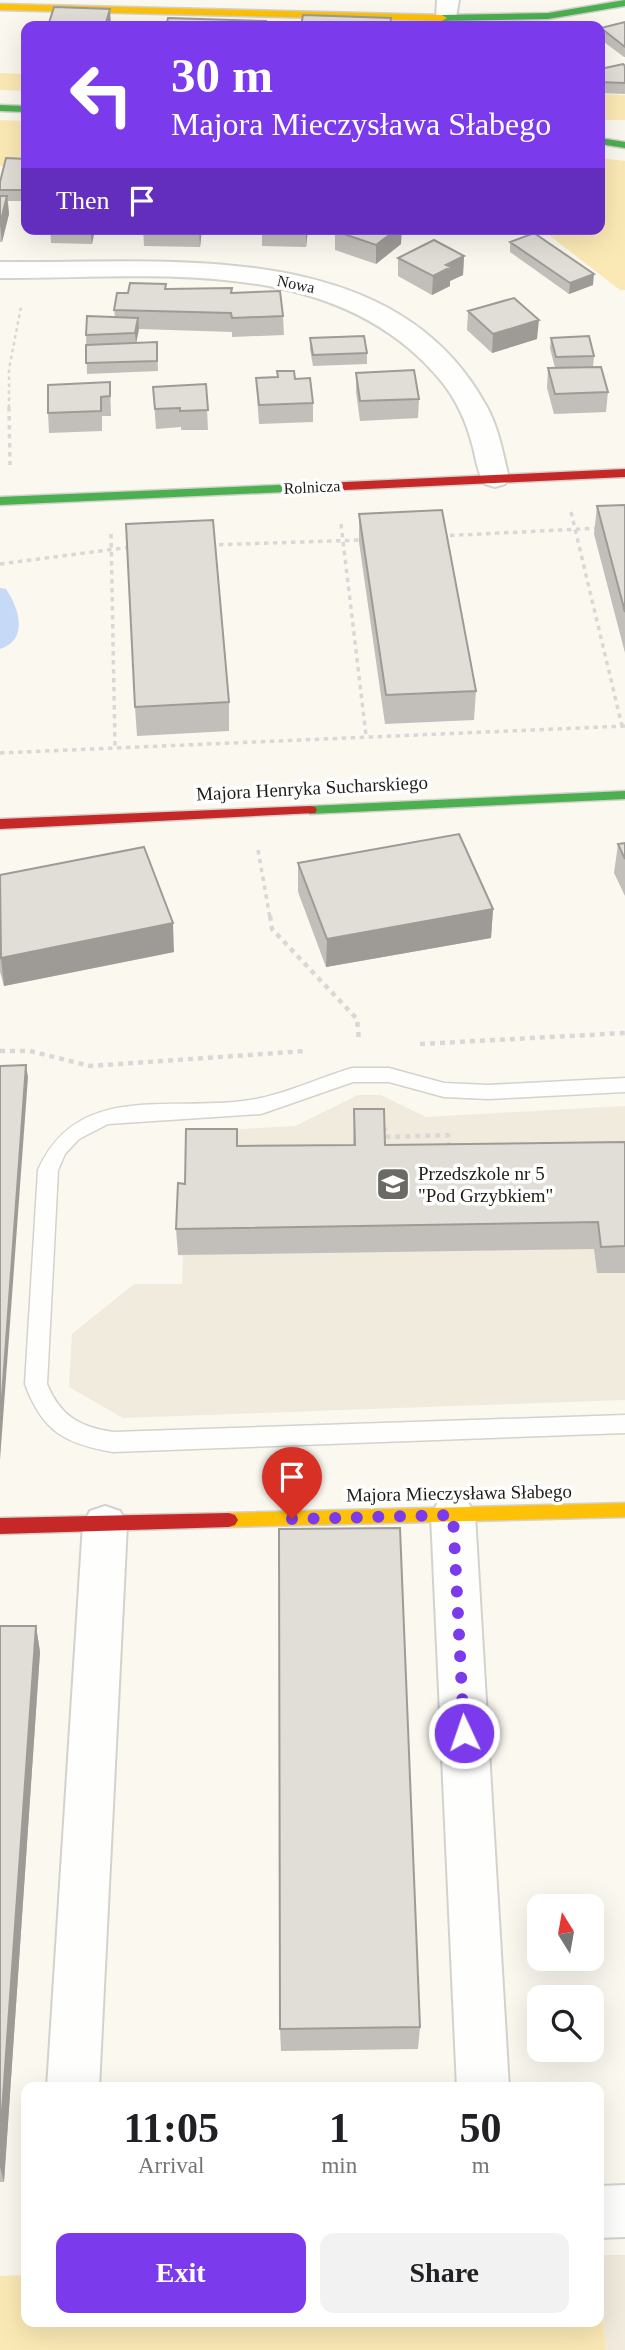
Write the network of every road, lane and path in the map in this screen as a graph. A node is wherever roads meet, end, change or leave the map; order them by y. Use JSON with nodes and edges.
{"nodes":[{"id":1,"x":625,"y":3,"type":"edge"},
{"id":2,"x":0,"y":7,"type":"edge"},
{"id":3,"x":447,"y":9,"type":"edge"},
{"id":4,"x":0,"y":108,"type":"edge"},
{"id":5,"x":21,"y":109,"type":"edge"},
{"id":6,"x":605,"y":141,"type":"edge"},
{"id":7,"x":625,"y":143,"type":"edge"},
{"id":8,"x":0,"y":270,"type":"edge"},
{"id":9,"x":29,"y":271,"type":"junction"},
{"id":10,"x":625,"y":473,"type":"edge"},
{"id":11,"x":495,"y":478,"type":"junction"},
{"id":12,"x":5,"y":501,"type":"edge"},
{"id":13,"x":571,"y":511,"type":"dead end"},
{"id":14,"x":340,"y":522,"type":"dead end"},
{"id":15,"x":612,"y":528,"type":"edge"},
{"id":16,"x":575,"y":529,"type":"junction"},
{"id":17,"x":111,"y":532,"type":"dead end"},
{"id":18,"x":438,"y":536,"type":"edge"},
{"id":19,"x":369,"y":539,"type":"edge"},
{"id":20,"x":342,"y":541,"type":"junction"},
{"id":21,"x":206,"y":545,"type":"edge"},
{"id":22,"x":138,"y":547,"type":"edge"},
{"id":23,"x":111,"y":548,"type":"junction"},
{"id":24,"x":0,"y":564,"type":"edge"},
{"id":25,"x":624,"y":726,"type":"edge"},
{"id":26,"x":366,"y":735,"type":"junction"},
{"id":27,"x":115,"y":746,"type":"junction"},
{"id":28,"x":0,"y":753,"type":"edge"},
{"id":29,"x":625,"y":795,"type":"edge"},
{"id":30,"x":0,"y":824,"type":"edge"},
{"id":31,"x":257,"y":847,"type":"dead end"},
{"id":32,"x":367,"y":1075,"type":"junction"},
{"id":33,"x":625,"y":1085,"type":"edge"},
{"id":34,"x":436,"y":1145,"type":"edge"},
{"id":35,"x":625,"y":1424,"type":"edge"},
{"id":36,"x":625,"y":1510,"type":"edge"},
{"id":37,"x":453,"y":1515,"type":"junction"},
{"id":38,"x":105,"y":1524,"type":"junction"},
{"id":39,"x":0,"y":1527,"type":"edge"},
{"id":40,"x":73,"y":2082,"type":"edge"},
{"id":41,"x":483,"y":2082,"type":"edge"},
{"id":42,"x":625,"y":2211,"type":"edge"},
{"id":43,"x":604,"y":2212,"type":"edge"}],
"edges":[{"from":1,"to":3,"type":"street"},
{"from":2,"to":3,"type":"street"},
{"from":4,"to":5,"type":"street"},
{"from":6,"to":7,"type":"street"},
{"from":8,"to":9,"type":"street","name":"Nowa"},
{"from":9,"to":11,"type":"street","name":"Nowa"},
{"from":9,"to":12,"type":"path"},
{"from":10,"to":11,"type":"street","name":"Rolnicza"},
{"from":11,"to":12,"type":"street","name":"Rolnicza"},
{"from":13,"to":16,"type":"path"},
{"from":14,"to":20,"type":"path"},
{"from":15,"to":16,"type":"path"},
{"from":16,"to":18,"type":"path"},
{"from":16,"to":25,"type":"path"},
{"from":17,"to":23,"type":"path"},
{"from":19,"to":20,"type":"path"},
{"from":20,"to":21,"type":"path"},
{"from":20,"to":26,"type":"path"},
{"from":22,"to":23,"type":"path"},
{"from":23,"to":24,"type":"path"},
{"from":23,"to":27,"type":"path"},
{"from":25,"to":26,"type":"path"},
{"from":26,"to":27,"type":"path"},
{"from":27,"to":28,"type":"path"},
{"from":29,"to":30,"type":"street","name":"Majora Henryka Sucharskiego"},
{"from":31,"to":32,"type":"path"},
{"from":32,"to":33,"type":"lane"},
{"from":32,"to":34,"type":"path"},
{"from":32,"to":35,"type":"lane"},
{"from":36,"to":37,"type":"street","name":"Majora Mieczysława Słabego"},
{"from":37,"to":38,"type":"street","name":"Majora Mieczysława Słabego"},
{"from":37,"to":41,"type":"street"},
{"from":38,"to":39,"type":"street","name":"Majora Mieczysława Słabego"},
{"from":38,"to":40,"type":"street"},
{"from":42,"to":43,"type":"street"}]}
